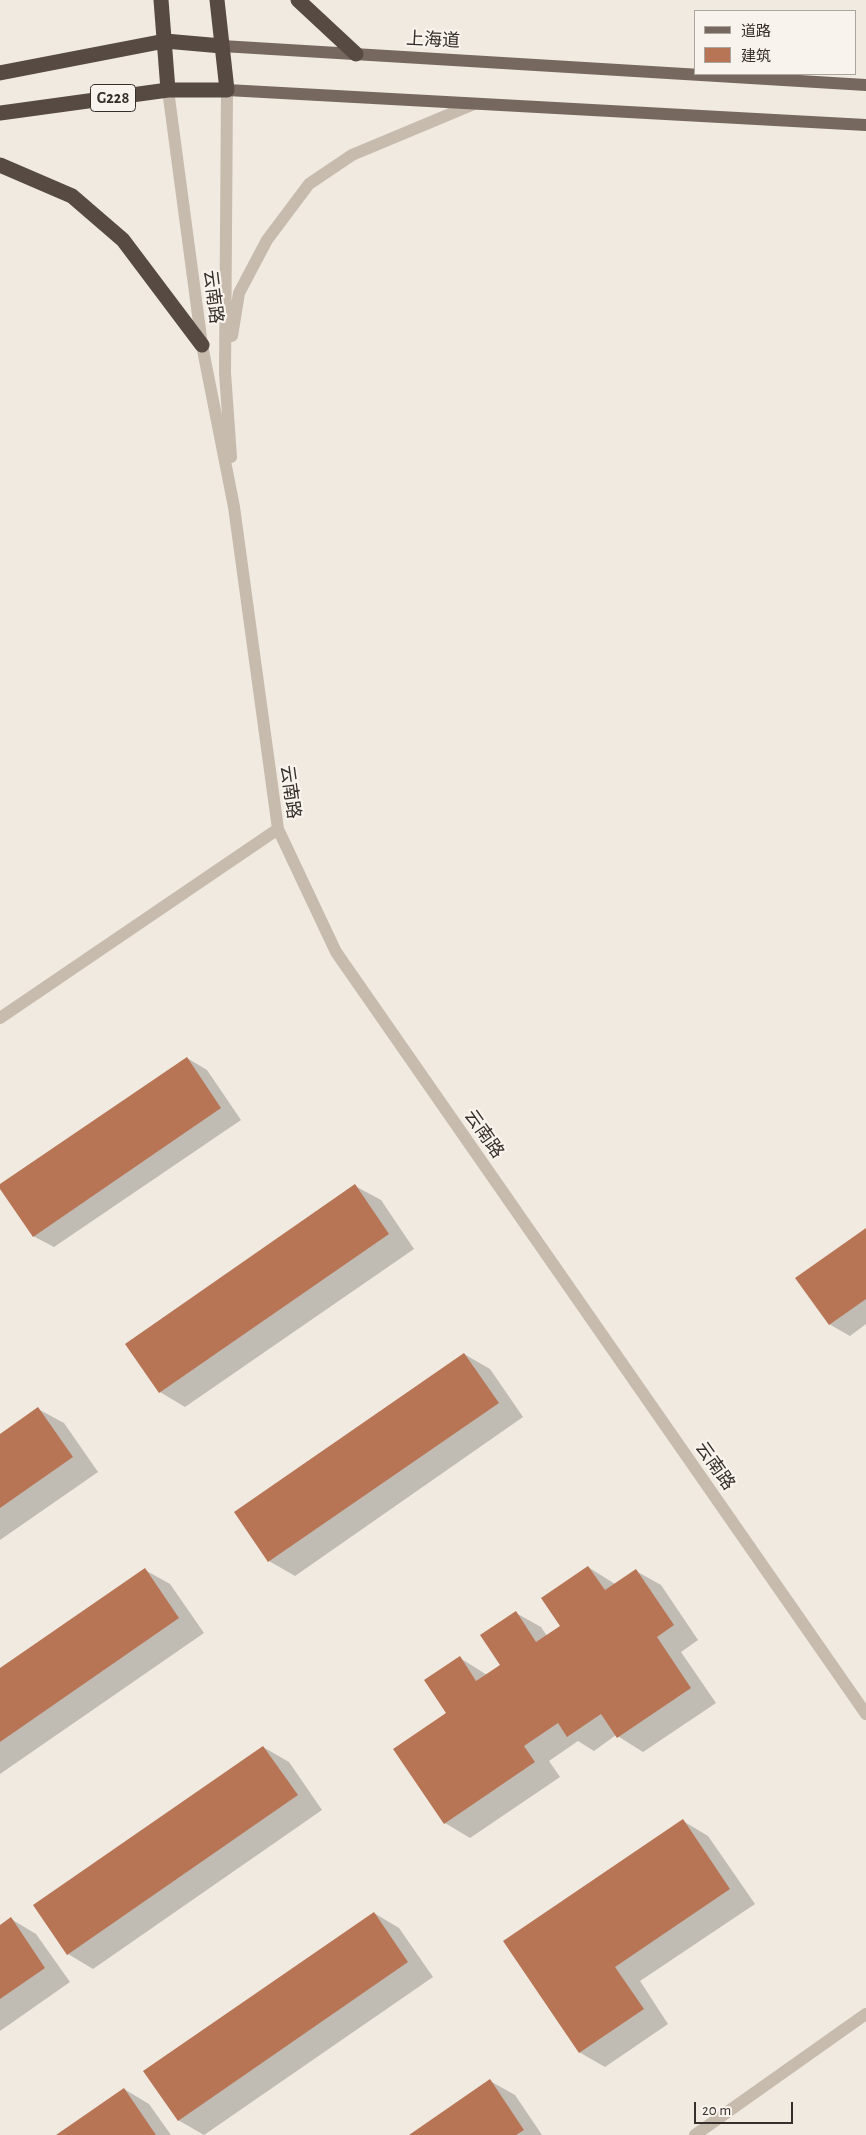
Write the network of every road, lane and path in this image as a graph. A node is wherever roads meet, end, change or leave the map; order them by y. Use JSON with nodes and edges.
{"nodes":[{"id":1,"x":160,"y":0,"type":"edge"},
{"id":2,"x":217,"y":0,"type":"edge"},
{"id":3,"x":298,"y":0,"type":"edge"},
{"id":4,"x":165,"y":41,"type":"junction"},
{"id":5,"x":222,"y":46,"type":"junction"},
{"id":6,"x":356,"y":54,"type":"junction"},
{"id":7,"x":0,"y":73,"type":"edge"},
{"id":8,"x":694,"y":75,"type":"edge"},
{"id":9,"x":701,"y":75,"type":"edge"},
{"id":10,"x":866,"y":85,"type":"edge"},
{"id":11,"x":168,"y":90,"type":"junction"},
{"id":12,"x":227,"y":90,"type":"junction"},
{"id":13,"x":474,"y":104,"type":"junction"},
{"id":14,"x":0,"y":113,"type":"edge"},
{"id":15,"x":866,"y":125,"type":"edge"},
{"id":16,"x":0,"y":165,"type":"edge"},
{"id":17,"x":202,"y":345,"type":"junction"},
{"id":18,"x":225,"y":373,"type":"junction"},
{"id":19,"x":234,"y":507,"type":"junction"},
{"id":20,"x":278,"y":829,"type":"junction"},
{"id":21,"x":0,"y":1018,"type":"edge"},
{"id":22,"x":866,"y":1714,"type":"edge"},
{"id":23,"x":866,"y":2014,"type":"edge"},
{"id":24,"x":695,"y":2135,"type":"edge"}],
"edges":[{"from":1,"to":4,"type":"highway"},
{"from":2,"to":5,"type":"highway"},
{"from":3,"to":6,"type":"highway"},
{"from":4,"to":5,"type":"highway","name":"上海道"},
{"from":4,"to":7,"type":"highway","name":"上海道"},
{"from":4,"to":11,"type":"highway"},
{"from":5,"to":6,"type":"main road","name":"上海道"},
{"from":5,"to":12,"type":"highway"},
{"from":6,"to":8,"type":"main road","name":"上海道"},
{"from":9,"to":10,"type":"main road","name":"上海道"},
{"from":11,"to":12,"type":"highway","number":"G228"},
{"from":11,"to":14,"type":"highway","number":"G228"},
{"from":11,"to":17,"type":"street","name":"云南路"},
{"from":12,"to":13,"type":"main road"},
{"from":12,"to":18,"type":"street","name":"云南路"},
{"from":13,"to":15,"type":"main road"},
{"from":13,"to":18,"type":"street"},
{"from":16,"to":17,"type":"highway"},
{"from":17,"to":19,"type":"street","name":"云南路"},
{"from":18,"to":19,"type":"street","name":"云南路"},
{"from":19,"to":20,"type":"street","name":"云南路"},
{"from":20,"to":21,"type":"street"},
{"from":20,"to":22,"type":"street","name":"云南路"},
{"from":23,"to":24,"type":"street"}]}
